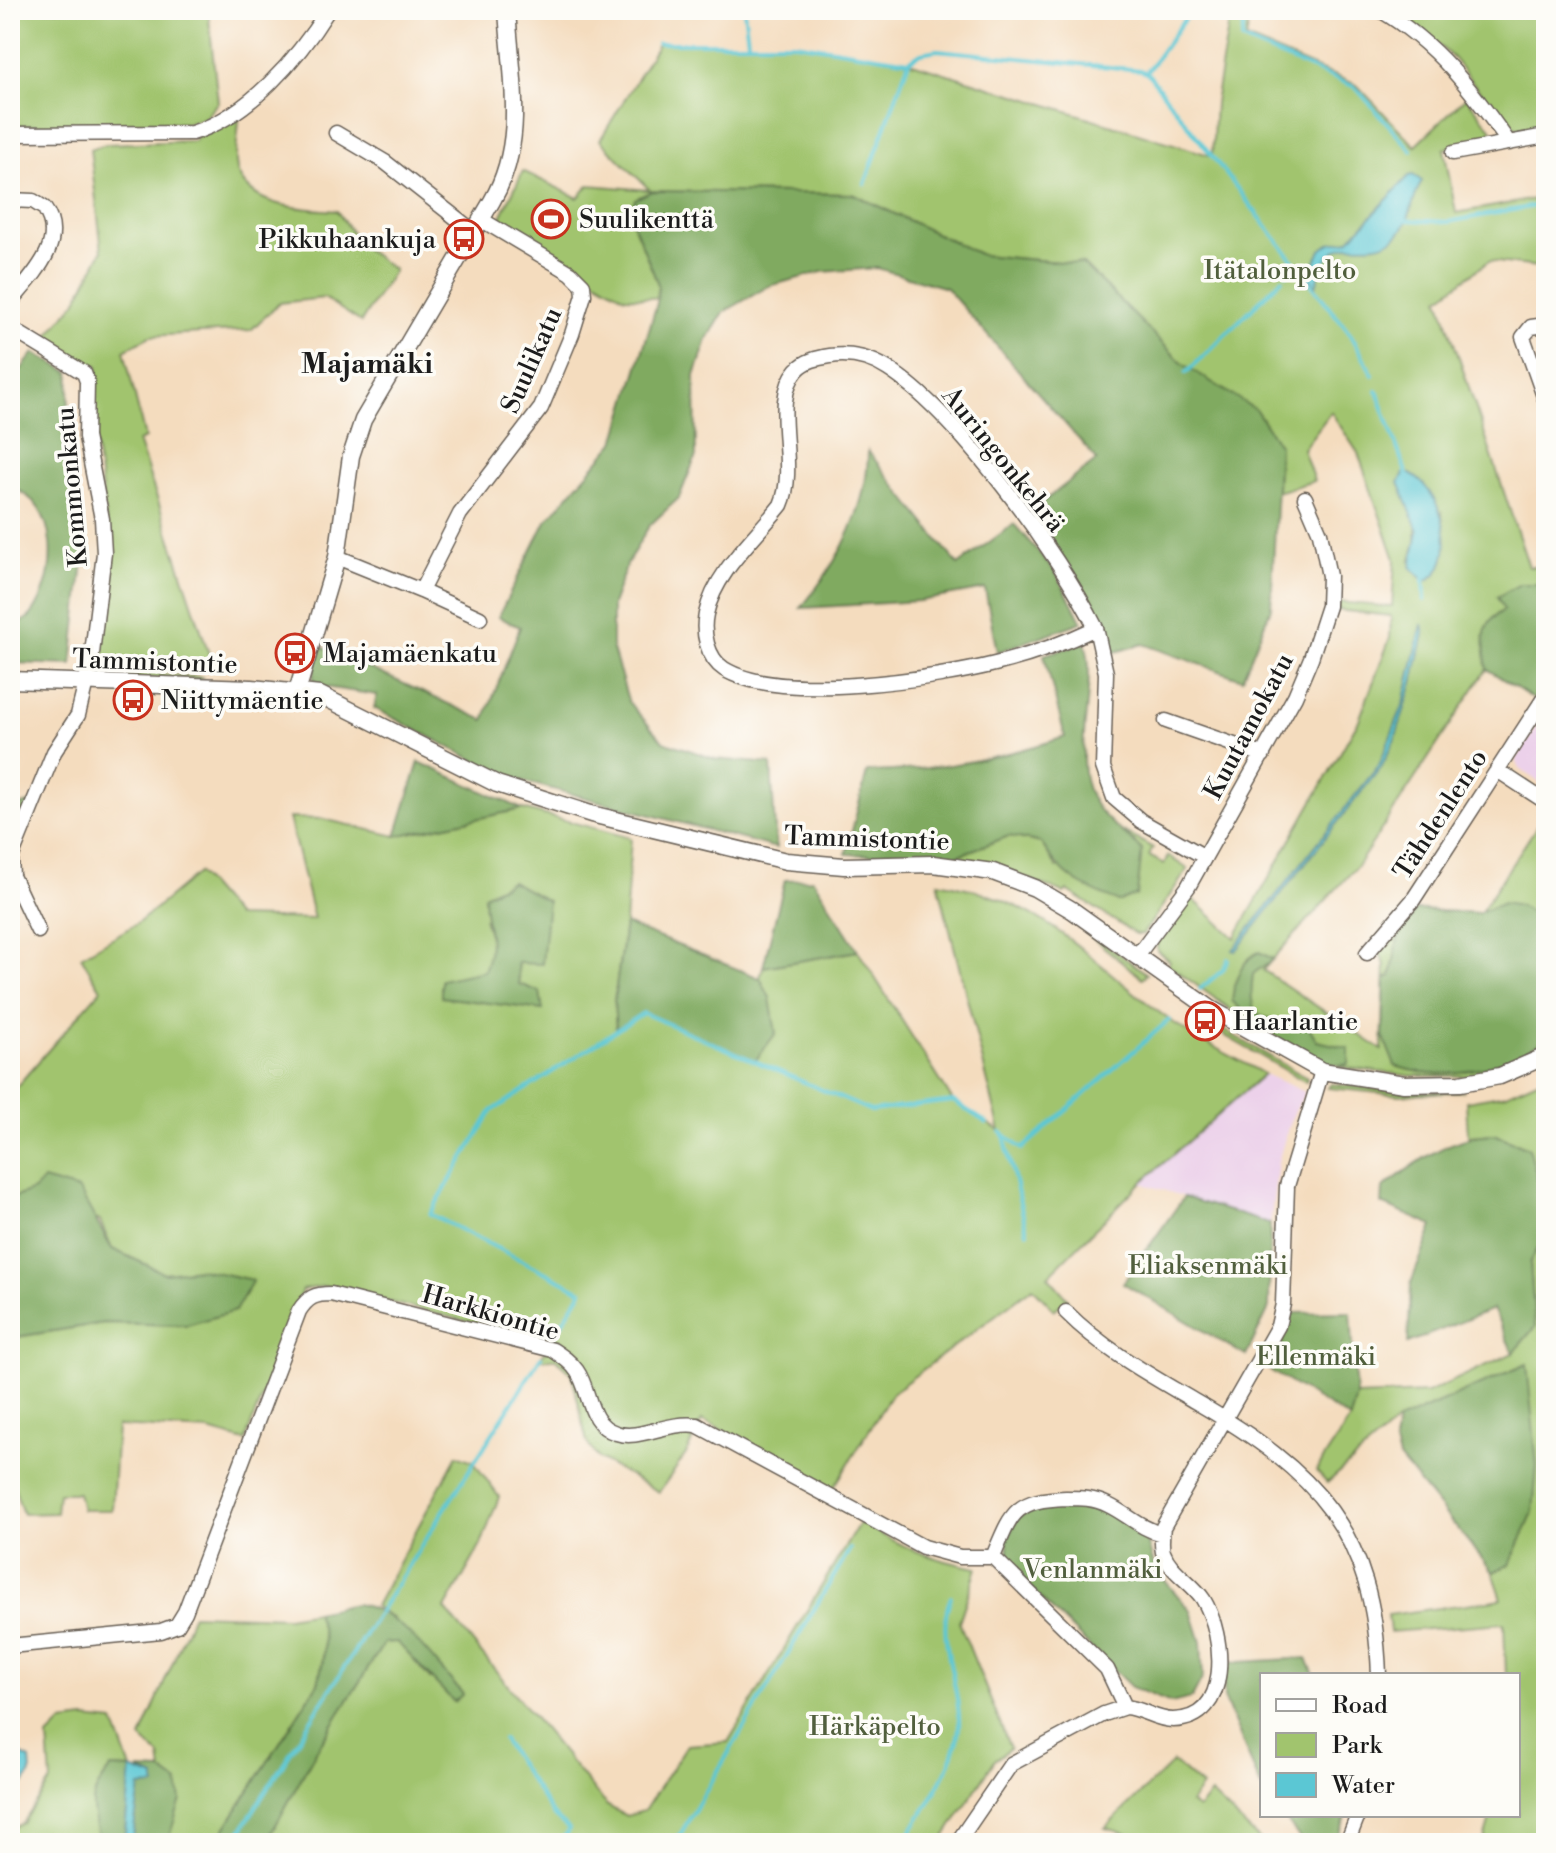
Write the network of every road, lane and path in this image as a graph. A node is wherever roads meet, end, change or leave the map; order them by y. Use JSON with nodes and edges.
{"nodes":[{"id":1,"x":328,"y":10,"type":"edge"},
{"id":2,"x":507,"y":10,"type":"edge"},
{"id":3,"x":1380,"y":10,"type":"edge"},
{"id":4,"x":336,"y":133,"type":"dead end"},
{"id":5,"x":10,"y":134,"type":"edge"},
{"id":6,"x":1546,"y":136,"type":"edge"},
{"id":7,"x":1509,"y":143,"type":"junction"},
{"id":8,"x":1453,"y":153,"type":"dead end"},
{"id":9,"x":10,"y":200,"type":"edge"},
{"id":10,"x":478,"y":226,"type":"junction"},
{"id":11,"x":10,"y":303,"type":"edge"},
{"id":12,"x":1546,"y":325,"type":"edge"},
{"id":13,"x":10,"y":328,"type":"edge"},
{"id":14,"x":1546,"y":371,"type":"edge"},
{"id":15,"x":1541,"y":387,"type":"junction"},
{"id":16,"x":1546,"y":402,"type":"edge"},
{"id":17,"x":1305,"y":498,"type":"dead end"},
{"id":18,"x":337,"y":557,"type":"junction"},
{"id":19,"x":421,"y":591,"type":"junction"},
{"id":20,"x":480,"y":618,"type":"dead end"},
{"id":21,"x":1096,"y":628,"type":"junction"},
{"id":22,"x":10,"y":680,"type":"edge"},
{"id":23,"x":87,"y":682,"type":"junction"},
{"id":24,"x":297,"y":692,"type":"junction"},
{"id":25,"x":1546,"y":695,"type":"edge"},
{"id":26,"x":1166,"y":721,"type":"dead end"},
{"id":27,"x":1263,"y":755,"type":"junction"},
{"id":28,"x":1497,"y":770,"type":"junction"},
{"id":29,"x":1546,"y":802,"type":"edge"},
{"id":30,"x":1205,"y":857,"type":"junction"},
{"id":31,"x":38,"y":931,"type":"dead end"},
{"id":32,"x":1367,"y":953,"type":"dead end"},
{"id":33,"x":1136,"y":957,"type":"junction"},
{"id":34,"x":1546,"y":1056,"type":"edge"},
{"id":35,"x":1322,"y":1071,"type":"junction"},
{"id":36,"x":1066,"y":1312,"type":"dead end"},
{"id":37,"x":1222,"y":1418,"type":"junction"},
{"id":38,"x":1162,"y":1534,"type":"junction"},
{"id":39,"x":993,"y":1557,"type":"junction"},
{"id":40,"x":10,"y":1646,"type":"edge"},
{"id":41,"x":1379,"y":1673,"type":"edge"},
{"id":42,"x":1125,"y":1707,"type":"junction"},
{"id":43,"x":1357,"y":1817,"type":"edge"},
{"id":44,"x":957,"y":1843,"type":"edge"},
{"id":45,"x":1347,"y":1843,"type":"edge"}],
"edges":[{"from":1,"to":5,"type":"street"},
{"from":2,"to":10,"type":"street"},
{"from":3,"to":7,"type":"street"},
{"from":4,"to":10,"type":"street"},
{"from":6,"to":7,"type":"street"},
{"from":7,"to":8,"type":"street"},
{"from":9,"to":11,"type":"street"},
{"from":10,"to":18,"type":"street"},
{"from":10,"to":19,"type":"street","name":"Suulikatu"},
{"from":12,"to":15,"type":"street"},
{"from":13,"to":23,"type":"street","name":"Kommonkatu"},
{"from":14,"to":15,"type":"street"},
{"from":15,"to":16,"type":"street"},
{"from":17,"to":27,"type":"street","name":"Kuutamokatu"},
{"from":18,"to":19,"type":"street"},
{"from":18,"to":24,"type":"street"},
{"from":19,"to":20,"type":"street"},
{"from":21,"to":21,"type":"street","name":"Auringonkehrä"},
{"from":21,"to":30,"type":"street","name":"Auringonkehrä"},
{"from":22,"to":23,"type":"street","name":"Tammistontie"},
{"from":23,"to":24,"type":"street","name":"Tammistontie"},
{"from":23,"to":31,"type":"street"},
{"from":24,"to":33,"type":"street","name":"Tammistontie"},
{"from":25,"to":28,"type":"street","name":"Tähdenlento"},
{"from":26,"to":27,"type":"street"},
{"from":27,"to":30,"type":"street","name":"Kuutamokatu"},
{"from":28,"to":29,"type":"street"},
{"from":28,"to":32,"type":"street","name":"Tähdenlento"},
{"from":30,"to":33,"type":"street","name":"Kuutamokatu"},
{"from":33,"to":35,"type":"street","name":"Tammistontie"},
{"from":34,"to":35,"type":"street","name":"Tammistontie"},
{"from":35,"to":37,"type":"street"},
{"from":36,"to":37,"type":"street"},
{"from":37,"to":38,"type":"street"},
{"from":37,"to":41,"type":"street"},
{"from":38,"to":39,"type":"street"},
{"from":38,"to":42,"type":"street"},
{"from":39,"to":40,"type":"street","name":"Harkkiontie"},
{"from":39,"to":42,"type":"street"},
{"from":42,"to":44,"type":"street"},
{"from":43,"to":45,"type":"street"}]}
